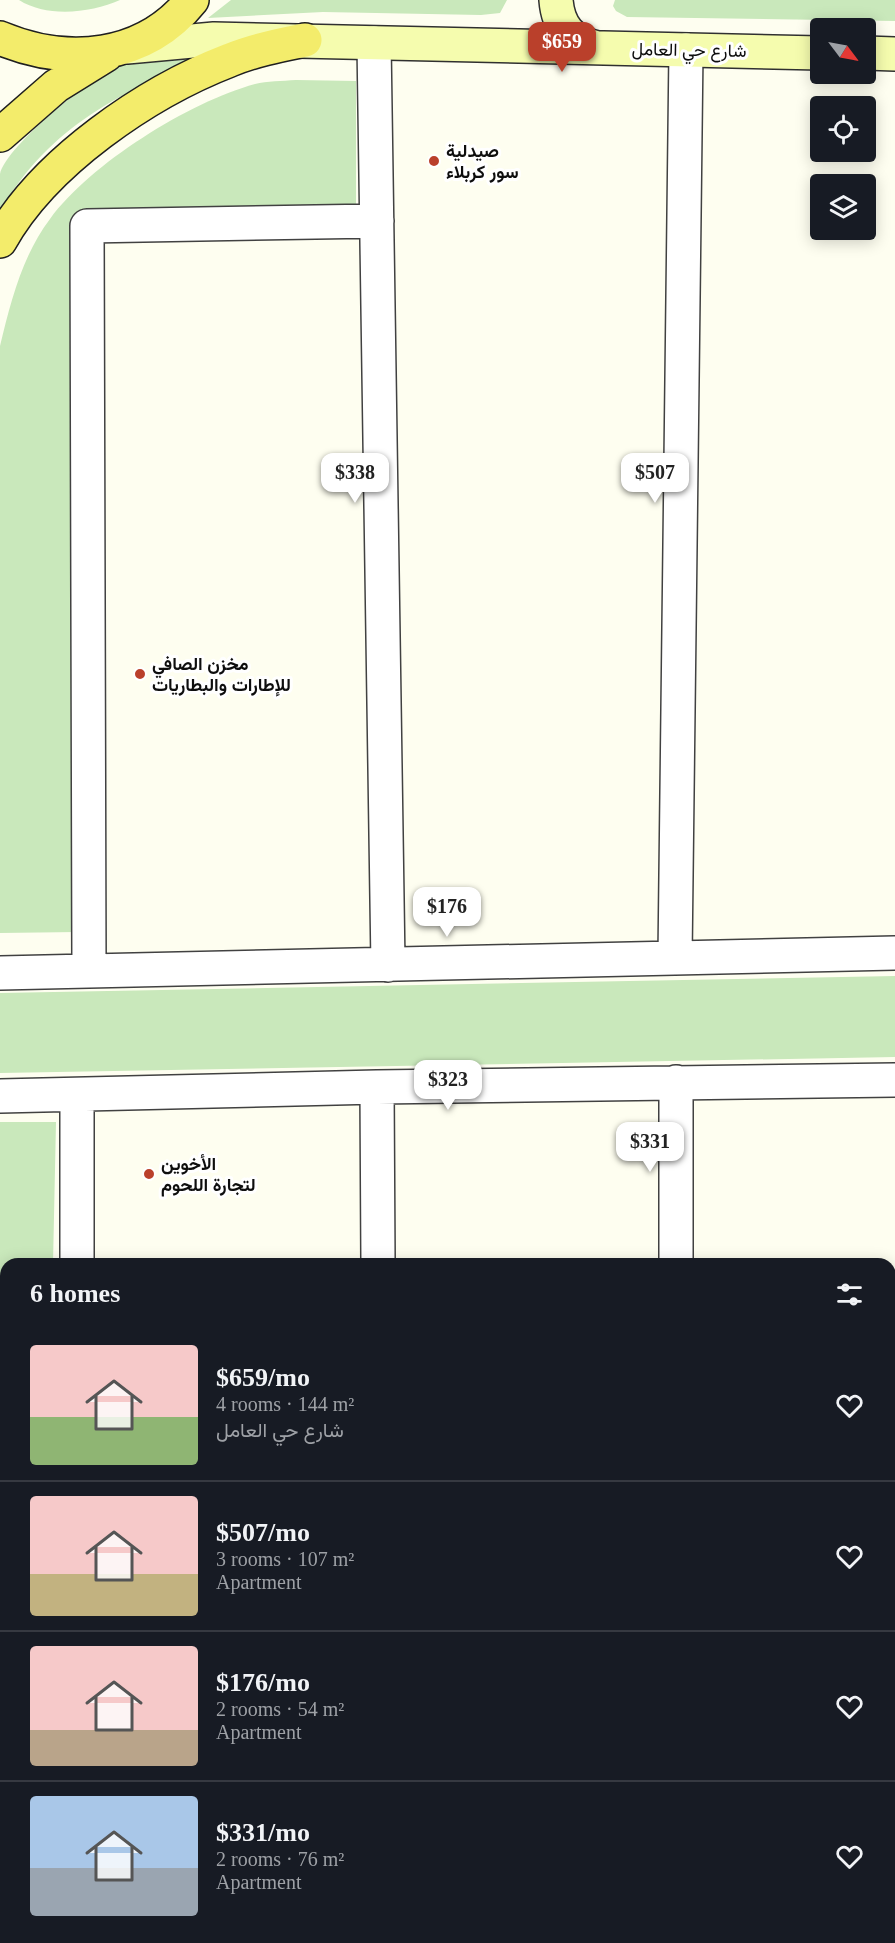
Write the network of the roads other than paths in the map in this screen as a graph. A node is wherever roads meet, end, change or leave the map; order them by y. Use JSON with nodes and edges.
{"nodes":[{"id":1,"x":192,"y":0,"type":"edge"},
{"id":2,"x":556,"y":0,"type":"edge"},
{"id":3,"x":0,"y":38,"type":"edge"},
{"id":4,"x":305,"y":40,"type":"junction"},
{"id":5,"x":374,"y":43,"type":"junction"},
{"id":6,"x":599,"y":49,"type":"junction"},
{"id":7,"x":116,"y":50,"type":"junction"},
{"id":8,"x":686,"y":50,"type":"junction"},
{"id":9,"x":810,"y":52,"type":"edge"},
{"id":10,"x":876,"y":54,"type":"edge"},
{"id":11,"x":895,"y":54,"type":"edge"},
{"id":12,"x":0,"y":135,"type":"edge"},
{"id":13,"x":377,"y":221,"type":"junction"},
{"id":14,"x":0,"y":241,"type":"edge"},
{"id":15,"x":895,"y":953,"type":"edge"},
{"id":16,"x":675,"y":958,"type":"junction"},
{"id":17,"x":388,"y":965,"type":"junction"},
{"id":18,"x":89,"y":971,"type":"junction"},
{"id":19,"x":0,"y":973,"type":"edge"},
{"id":20,"x":895,"y":1080,"type":"edge"},
{"id":21,"x":676,"y":1082,"type":"junction"},
{"id":22,"x":377,"y":1087,"type":"junction"},
{"id":23,"x":77,"y":1095,"type":"junction"},
{"id":24,"x":0,"y":1096,"type":"edge"},
{"id":25,"x":77,"y":1258,"type":"edge"},
{"id":26,"x":378,"y":1258,"type":"edge"},
{"id":27,"x":675,"y":1258,"type":"edge"}],
"edges":[{"from":1,"to":7,"type":"main road"},
{"from":2,"to":6,"type":"main road"},
{"from":3,"to":7,"type":"main road"},
{"from":4,"to":5,"type":"main road","name":"شارع حي العامل"},
{"from":4,"to":7,"type":"main road","name":"شارع حي العامل"},
{"from":4,"to":14,"type":"main road"},
{"from":5,"to":6,"type":"main road","name":"شارع حي العامل"},
{"from":5,"to":13,"type":"street"},
{"from":6,"to":8,"type":"main road","name":"شارع حي العامل"},
{"from":7,"to":12,"type":"main road"},
{"from":8,"to":9,"type":"main road","name":"شارع حي العامل"},
{"from":8,"to":16,"type":"street"},
{"from":10,"to":11,"type":"main road"},
{"from":13,"to":17,"type":"street"},
{"from":13,"to":18,"type":"street"},
{"from":15,"to":16,"type":"street"},
{"from":16,"to":17,"type":"street"},
{"from":17,"to":18,"type":"street"},
{"from":18,"to":19,"type":"street"},
{"from":20,"to":21,"type":"street"},
{"from":21,"to":22,"type":"street"},
{"from":21,"to":27,"type":"street"},
{"from":22,"to":23,"type":"street"},
{"from":22,"to":26,"type":"street"},
{"from":23,"to":24,"type":"street"},
{"from":23,"to":25,"type":"street"}]}
